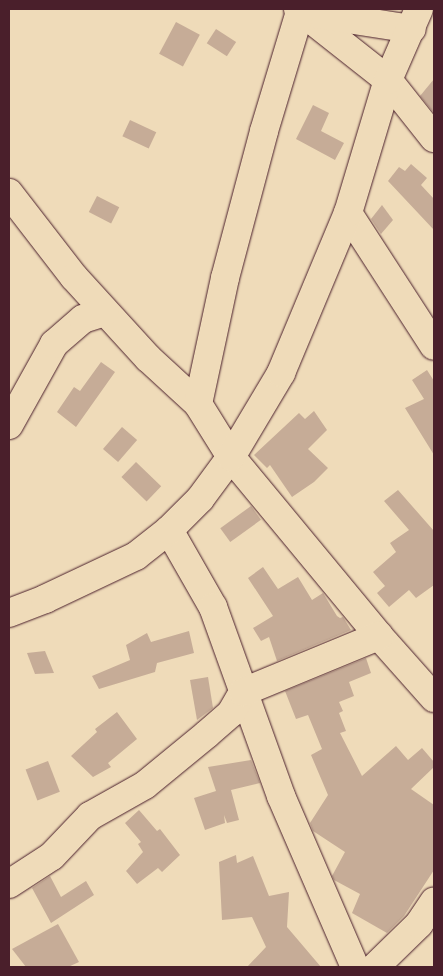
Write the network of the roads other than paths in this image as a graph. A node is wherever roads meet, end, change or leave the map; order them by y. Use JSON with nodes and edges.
{"nodes":[{"id":1,"x":293,"y":10,"type":"edge"},
{"id":2,"x":415,"y":19,"type":"edge"},
{"id":3,"x":388,"y":80,"type":"junction"},
{"id":4,"x":434,"y":138,"type":"edge"},
{"id":5,"x":9,"y":193,"type":"edge"},
{"id":6,"x":348,"y":212,"type":"junction"},
{"id":7,"x":105,"y":312,"type":"junction"},
{"id":8,"x":434,"y":346,"type":"edge"},
{"id":9,"x":198,"y":404,"type":"junction"},
{"id":10,"x":9,"y":424,"type":"edge"},
{"id":11,"x":231,"y":457,"type":"junction"},
{"id":12,"x":169,"y":530,"type":"junction"},
{"id":13,"x":9,"y":613,"type":"edge"},
{"id":14,"x":379,"y":636,"type":"junction"},
{"id":15,"x":243,"y":692,"type":"junction"},
{"id":16,"x":434,"y":698,"type":"edge"},
{"id":17,"x":9,"y":884,"type":"edge"},
{"id":18,"x":434,"y":902,"type":"edge"},
{"id":19,"x":355,"y":967,"type":"edge"},
{"id":20,"x":375,"y":967,"type":"edge"}],
"edges":[{"from":1,"to":2,"type":"street"},
{"from":1,"to":3,"type":"street"},
{"from":1,"to":9,"type":"street"},
{"from":2,"to":3,"type":"street"},
{"from":3,"to":4,"type":"street"},
{"from":3,"to":6,"type":"street"},
{"from":5,"to":7,"type":"street"},
{"from":6,"to":8,"type":"street"},
{"from":6,"to":11,"type":"street"},
{"from":7,"to":9,"type":"street"},
{"from":7,"to":10,"type":"street"},
{"from":9,"to":11,"type":"street"},
{"from":11,"to":12,"type":"street"},
{"from":11,"to":14,"type":"street"},
{"from":12,"to":13,"type":"street"},
{"from":12,"to":15,"type":"street"},
{"from":14,"to":15,"type":"street"},
{"from":14,"to":16,"type":"street"},
{"from":15,"to":17,"type":"street"},
{"from":15,"to":19,"type":"street"},
{"from":18,"to":20,"type":"street"}]}
